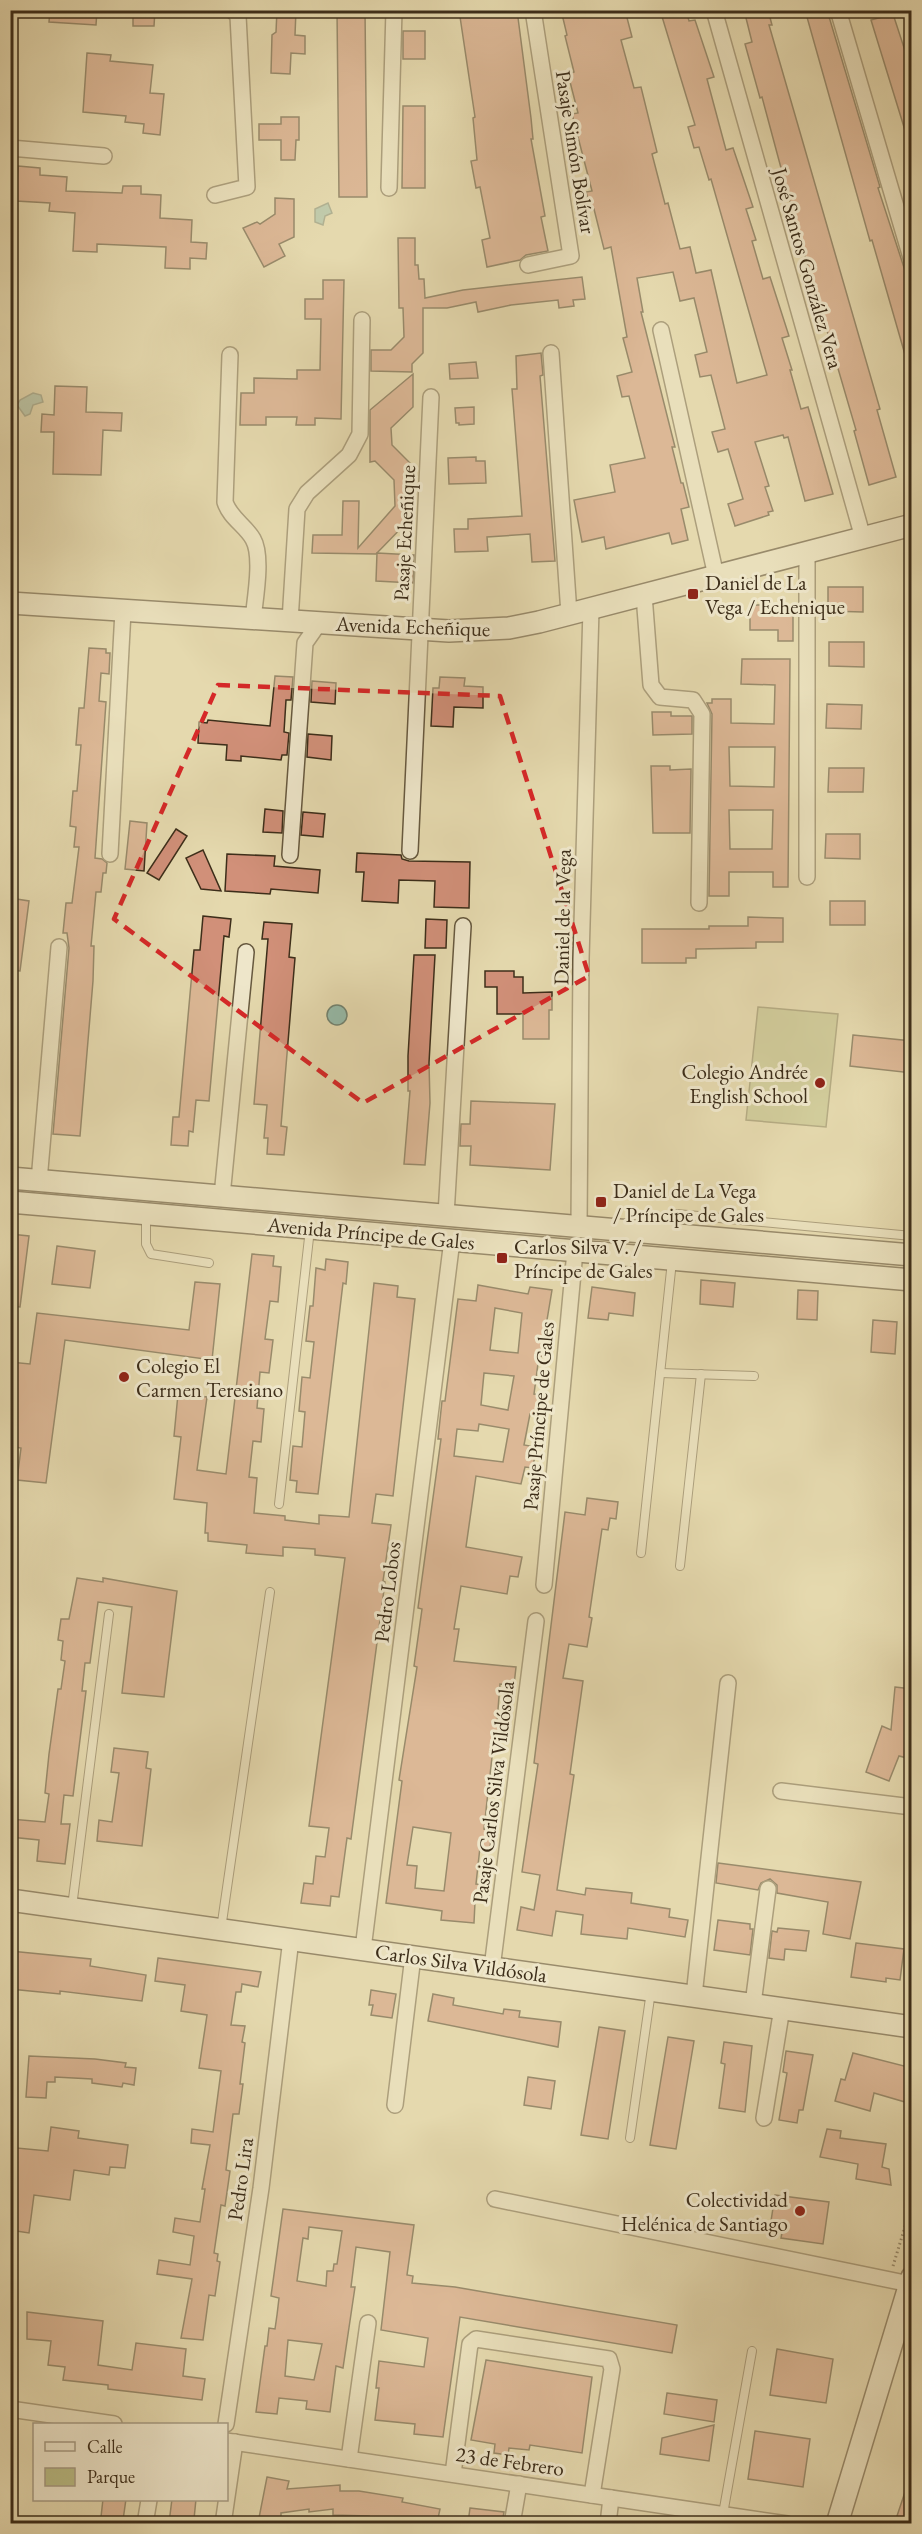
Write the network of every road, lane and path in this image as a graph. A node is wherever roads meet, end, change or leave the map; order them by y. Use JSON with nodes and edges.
{"nodes":[{"id":1,"x":232,"y":10,"type":"edge"},
{"id":2,"x":394,"y":10,"type":"edge"},
{"id":3,"x":533,"y":10,"type":"edge"},
{"id":4,"x":714,"y":10,"type":"edge"},
{"id":5,"x":838,"y":10,"type":"edge"},
{"id":6,"x":10,"y":148,"type":"edge"},
{"id":7,"x":104,"y":156,"type":"dead end"},
{"id":8,"x":389,"y":188,"type":"dead end"},
{"id":9,"x":215,"y":195,"type":"dead end"},
{"id":10,"x":912,"y":261,"type":"edge"},
{"id":11,"x":528,"y":265,"type":"dead end"},
{"id":12,"x":362,"y":320,"type":"dead end"},
{"id":13,"x":661,"y":330,"type":"dead end"},
{"id":14,"x":551,"y":353,"type":"dead end"},
{"id":15,"x":230,"y":355,"type":"dead end"},
{"id":16,"x":431,"y":397,"type":"dead end"},
{"id":17,"x":912,"y":525,"type":"edge"},
{"id":18,"x":863,"y":538,"type":"junction"},
{"id":19,"x":807,"y":552,"type":"junction"},
{"id":20,"x":716,"y":576,"type":"junction"},
{"id":21,"x":644,"y":595,"type":"junction"},
{"id":22,"x":10,"y":603,"type":"edge"},
{"id":23,"x":591,"y":609,"type":"junction"},
{"id":24,"x":123,"y":611,"type":"junction"},
{"id":25,"x":569,"y":614,"type":"junction"},
{"id":26,"x":253,"y":619,"type":"junction"},
{"id":27,"x":293,"y":621,"type":"junction"},
{"id":28,"x":319,"y":623,"type":"junction"},
{"id":29,"x":420,"y":629,"type":"junction"},
{"id":30,"x":305,"y":643,"type":"junction"},
{"id":31,"x":410,"y":851,"type":"dead end"},
{"id":32,"x":110,"y":854,"type":"dead end"},
{"id":33,"x":290,"y":855,"type":"dead end"},
{"id":34,"x":807,"y":877,"type":"dead end"},
{"id":35,"x":699,"y":903,"type":"dead end"},
{"id":36,"x":464,"y":926,"type":"dead end"},
{"id":37,"x":59,"y":947,"type":"dead end"},
{"id":38,"x":246,"y":952,"type":"dead end"},
{"id":39,"x":10,"y":1178,"type":"edge"},
{"id":40,"x":39,"y":1181,"type":"junction"},
{"id":41,"x":222,"y":1196,"type":"junction"},
{"id":42,"x":10,"y":1202,"type":"edge"},
{"id":43,"x":146,"y":1214,"type":"junction"},
{"id":44,"x":446,"y":1215,"type":"junction"},
{"id":45,"x":579,"y":1226,"type":"junction"},
{"id":46,"x":310,"y":1228,"type":"junction"},
{"id":47,"x":661,"y":1233,"type":"junction"},
{"id":48,"x":912,"y":1236,"type":"edge"},
{"id":49,"x":452,"y":1240,"type":"junction"},
{"id":50,"x":575,"y":1251,"type":"junction"},
{"id":51,"x":912,"y":1255,"type":"edge"},
{"id":52,"x":672,"y":1259,"type":"junction"},
{"id":53,"x":209,"y":1263,"type":"dead end"},
{"id":54,"x":912,"y":1280,"type":"edge"},
{"id":55,"x":660,"y":1372,"type":"junction"},
{"id":56,"x":701,"y":1374,"type":"junction"},
{"id":57,"x":754,"y":1376,"type":"dead end"},
{"id":58,"x":279,"y":1504,"type":"dead end"},
{"id":59,"x":640,"y":1553,"type":"dead end"},
{"id":60,"x":680,"y":1566,"type":"dead end"},
{"id":61,"x":544,"y":1585,"type":"dead end"},
{"id":62,"x":270,"y":1592,"type":"dead end"},
{"id":63,"x":109,"y":1614,"type":"dead end"},
{"id":64,"x":536,"y":1621,"type":"dead end"},
{"id":65,"x":728,"y":1683,"type":"dead end"},
{"id":66,"x":781,"y":1791,"type":"dead end"},
{"id":67,"x":912,"y":1807,"type":"edge"},
{"id":68,"x":768,"y":1889,"type":"dead end"},
{"id":69,"x":10,"y":1900,"type":"edge"},
{"id":70,"x":72,"y":1908,"type":"junction"},
{"id":71,"x":221,"y":1929,"type":"junction"},
{"id":72,"x":291,"y":1939,"type":"junction"},
{"id":73,"x":363,"y":1949,"type":"junction"},
{"id":74,"x":413,"y":1956,"type":"junction"},
{"id":75,"x":492,"y":1968,"type":"junction"},
{"id":76,"x":651,"y":1991,"type":"junction"},
{"id":77,"x":694,"y":1996,"type":"junction"},
{"id":78,"x":753,"y":2004,"type":"junction"},
{"id":79,"x":782,"y":2008,"type":"junction"},
{"id":80,"x":912,"y":2027,"type":"edge"},
{"id":81,"x":395,"y":2105,"type":"dead end"},
{"id":82,"x":764,"y":2118,"type":"dead end"},
{"id":83,"x":630,"y":2138,"type":"dead end"},
{"id":84,"x":495,"y":2199,"type":"dead end"},
{"id":85,"x":910,"y":2280,"type":"edge"},
{"id":86,"x":368,"y":2323,"type":"dead end"},
{"id":87,"x":904,"y":2333,"type":"edge"},
{"id":88,"x":752,"y":2351,"type":"dead end"},
{"id":89,"x":10,"y":2409,"type":"edge"},
{"id":90,"x":107,"y":2423,"type":"edge"},
{"id":91,"x":226,"y":2423,"type":"edge"},
{"id":92,"x":231,"y":2442,"type":"edge"},
{"id":93,"x":349,"y":2459,"type":"junction"},
{"id":94,"x":228,"y":2472,"type":"edge"},
{"id":95,"x":453,"y":2474,"type":"junction"},
{"id":96,"x":519,"y":2484,"type":"junction"},
{"id":97,"x":592,"y":2495,"type":"junction"},
{"id":98,"x":611,"y":2498,"type":"junction"},
{"id":99,"x":149,"y":2501,"type":"edge"},
{"id":100,"x":225,"y":2501,"type":"edge"},
{"id":101,"x":723,"y":2514,"type":"junction"},
{"id":102,"x":145,"y":2523,"type":"edge"},
{"id":103,"x":223,"y":2523,"type":"edge"},
{"id":104,"x":512,"y":2523,"type":"edge"},
{"id":105,"x":608,"y":2523,"type":"edge"},
{"id":106,"x":787,"y":2523,"type":"edge"},
{"id":107,"x":837,"y":2523,"type":"edge"}],
"edges":[{"from":1,"to":9,"type":"street"},
{"from":2,"to":8,"type":"street"},
{"from":3,"to":11,"type":"street","name":"Pasaje Simón Bolívar"},
{"from":4,"to":18,"type":"street","name":"José Santos González Vera"},
{"from":5,"to":10,"type":"street"},
{"from":6,"to":7,"type":"street"},
{"from":12,"to":27,"type":"street"},
{"from":13,"to":20,"type":"street"},
{"from":14,"to":25,"type":"street"},
{"from":15,"to":26,"type":"street"},
{"from":16,"to":29,"type":"street","name":"Pasaje Echeñique"},
{"from":17,"to":18,"type":"main road","name":"Avenida Echeñique"},
{"from":18,"to":19,"type":"main road","name":"Avenida Echeñique"},
{"from":19,"to":20,"type":"main road","name":"Avenida Echeñique"},
{"from":19,"to":34,"type":"street"},
{"from":20,"to":21,"type":"main road","name":"Avenida Echeñique"},
{"from":21,"to":23,"type":"main road","name":"Avenida Echeñique"},
{"from":21,"to":35,"type":"street"},
{"from":22,"to":24,"type":"main road","name":"Avenida Echeñique"},
{"from":23,"to":25,"type":"main road","name":"Avenida Echeñique"},
{"from":23,"to":45,"type":"street","name":"Daniel de la Vega"},
{"from":24,"to":26,"type":"main road","name":"Avenida Echeñique"},
{"from":24,"to":32,"type":"street"},
{"from":25,"to":29,"type":"main road","name":"Avenida Echeñique"},
{"from":26,"to":27,"type":"main road","name":"Avenida Echeñique"},
{"from":27,"to":28,"type":"main road","name":"Avenida Echeñique"},
{"from":27,"to":30,"type":"street"},
{"from":28,"to":29,"type":"main road","name":"Avenida Echeñique"},
{"from":28,"to":30,"type":"street"},
{"from":29,"to":31,"type":"street","name":"Pasaje Echeñique"},
{"from":30,"to":33,"type":"street"},
{"from":36,"to":44,"type":"street"},
{"from":37,"to":40,"type":"street"},
{"from":38,"to":41,"type":"street"},
{"from":39,"to":40,"type":"main road","name":"Avenida Príncipe de Gales"},
{"from":40,"to":41,"type":"main road","name":"Avenida Príncipe de Gales"},
{"from":41,"to":44,"type":"main road","name":"Avenida Príncipe de Gales"},
{"from":42,"to":43,"type":"main road","name":"Avenida Príncipe de Gales"},
{"from":43,"to":46,"type":"main road","name":"Avenida Príncipe de Gales"},
{"from":43,"to":53,"type":"lane"},
{"from":44,"to":45,"type":"main road","name":"Avenida Príncipe de Gales"},
{"from":45,"to":47,"type":"main road","name":"Avenida Príncipe de Gales"},
{"from":46,"to":49,"type":"main road","name":"Avenida Príncipe de Gales"},
{"from":46,"to":58,"type":"lane"},
{"from":47,"to":48,"type":"lane"},
{"from":47,"to":51,"type":"main road","name":"Avenida Príncipe de Gales"},
{"from":49,"to":50,"type":"main road","name":"Avenida Príncipe de Gales"},
{"from":49,"to":73,"type":"street","name":"Pedro Lobos"},
{"from":50,"to":52,"type":"main road","name":"Avenida Príncipe de Gales"},
{"from":50,"to":61,"type":"street","name":"Pasaje Príncipe de Gales"},
{"from":52,"to":54,"type":"main road","name":"Avenida Príncipe de Gales"},
{"from":52,"to":55,"type":"lane"},
{"from":55,"to":56,"type":"lane"},
{"from":55,"to":59,"type":"lane"},
{"from":56,"to":57,"type":"lane"},
{"from":56,"to":60,"type":"lane"},
{"from":62,"to":71,"type":"lane"},
{"from":63,"to":70,"type":"lane"},
{"from":64,"to":75,"type":"street","name":"Pasaje Carlos Silva Vildósola"},
{"from":65,"to":77,"type":"street"},
{"from":66,"to":67,"type":"street"},
{"from":68,"to":78,"type":"street"},
{"from":69,"to":70,"type":"main road","name":"Carlos Silva Vildósola"},
{"from":70,"to":71,"type":"main road","name":"Carlos Silva Vildósola"},
{"from":71,"to":72,"type":"main road","name":"Carlos Silva Vildósola"},
{"from":72,"to":73,"type":"main road","name":"Carlos Silva Vildósola"},
{"from":72,"to":91,"type":"street","name":"Pedro Lira"},
{"from":73,"to":74,"type":"main road","name":"Carlos Silva Vildósola"},
{"from":74,"to":75,"type":"main road","name":"Carlos Silva Vildósola"},
{"from":74,"to":81,"type":"street"},
{"from":75,"to":76,"type":"main road","name":"Carlos Silva Vildósola"},
{"from":76,"to":77,"type":"main road","name":"Carlos Silva Vildósola"},
{"from":76,"to":83,"type":"lane"},
{"from":77,"to":78,"type":"main road","name":"Carlos Silva Vildósola"},
{"from":78,"to":79,"type":"main road","name":"Carlos Silva Vildósola"},
{"from":79,"to":80,"type":"main road","name":"Carlos Silva Vildósola"},
{"from":79,"to":82,"type":"street"},
{"from":84,"to":85,"type":"street"},
{"from":85,"to":87,"type":"main road"},
{"from":86,"to":93,"type":"street"},
{"from":87,"to":107,"type":"main road"},
{"from":88,"to":101,"type":"lane"},
{"from":89,"to":90,"type":"street"},
{"from":92,"to":93,"type":"street","name":"23 de Febrero"},
{"from":92,"to":94,"type":"street"},
{"from":93,"to":95,"type":"street","name":"23 de Febrero"},
{"from":95,"to":96,"type":"street","name":"23 de Febrero"},
{"from":95,"to":97,"type":"street"},
{"from":96,"to":97,"type":"street","name":"23 de Febrero"},
{"from":96,"to":104,"type":"street"},
{"from":97,"to":98,"type":"street","name":"23 de Febrero"},
{"from":98,"to":101,"type":"street","name":"23 de Febrero"},
{"from":98,"to":105,"type":"street"},
{"from":99,"to":102,"type":"street"},
{"from":100,"to":103,"type":"street"},
{"from":101,"to":106,"type":"street","name":"23 de Febrero"}]}
